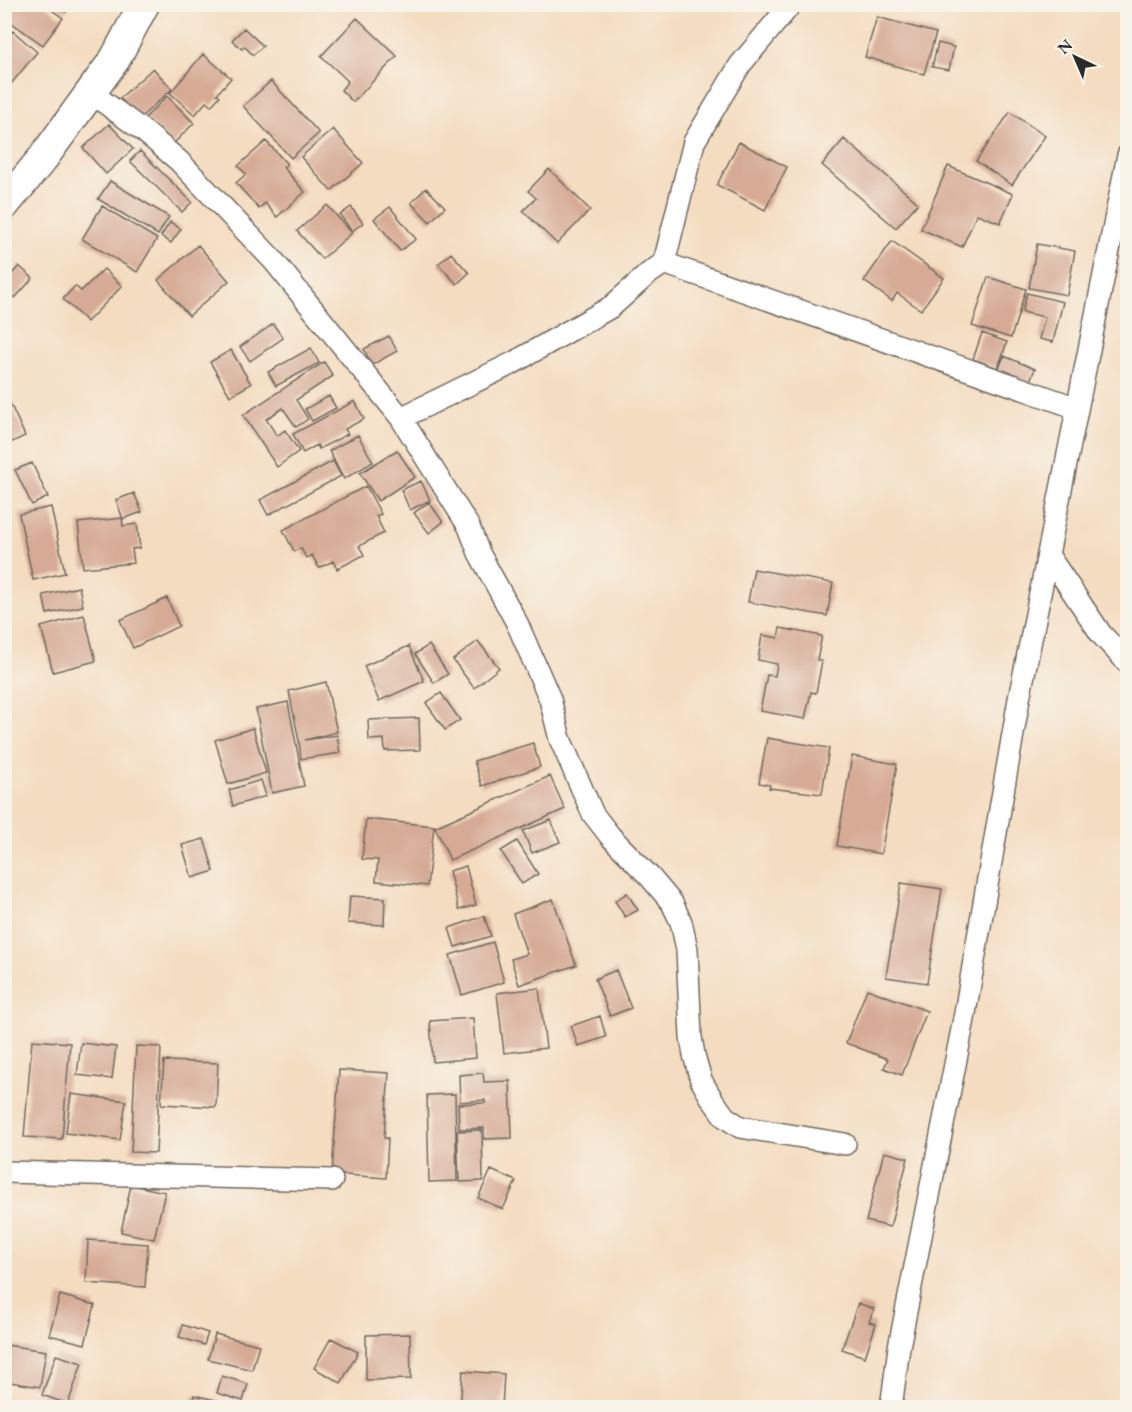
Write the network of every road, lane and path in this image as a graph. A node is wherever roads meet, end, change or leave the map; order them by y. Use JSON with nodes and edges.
{"nodes":[{"id":1,"x":144,"y":4,"type":"edge"},
{"id":2,"x":790,"y":4,"type":"edge"},
{"id":3,"x":90,"y":92,"type":"junction"},
{"id":4,"x":1128,"y":155,"type":"edge"},
{"id":5,"x":4,"y":204,"type":"edge"},
{"id":6,"x":664,"y":262,"type":"junction"},
{"id":7,"x":1077,"y":408,"type":"junction"},
{"id":8,"x":401,"y":418,"type":"junction"},
{"id":9,"x":1048,"y":555,"type":"junction"},
{"id":10,"x":1128,"y":663,"type":"edge"},
{"id":11,"x":845,"y":1144,"type":"dead end"},
{"id":12,"x":4,"y":1172,"type":"edge"},
{"id":13,"x":332,"y":1180,"type":"dead end"},
{"id":14,"x":891,"y":1407,"type":"edge"}],
"edges":[{"from":1,"to":3,"type":"main road"},
{"from":2,"to":6,"type":"street"},
{"from":3,"to":5,"type":"main road"},
{"from":3,"to":8,"type":"street"},
{"from":4,"to":7,"type":"street"},
{"from":6,"to":7,"type":"street"},
{"from":6,"to":8,"type":"street"},
{"from":7,"to":9,"type":"street"},
{"from":8,"to":11,"type":"street"},
{"from":9,"to":10,"type":"street"},
{"from":9,"to":14,"type":"street"},
{"from":12,"to":13,"type":"street"}]}
